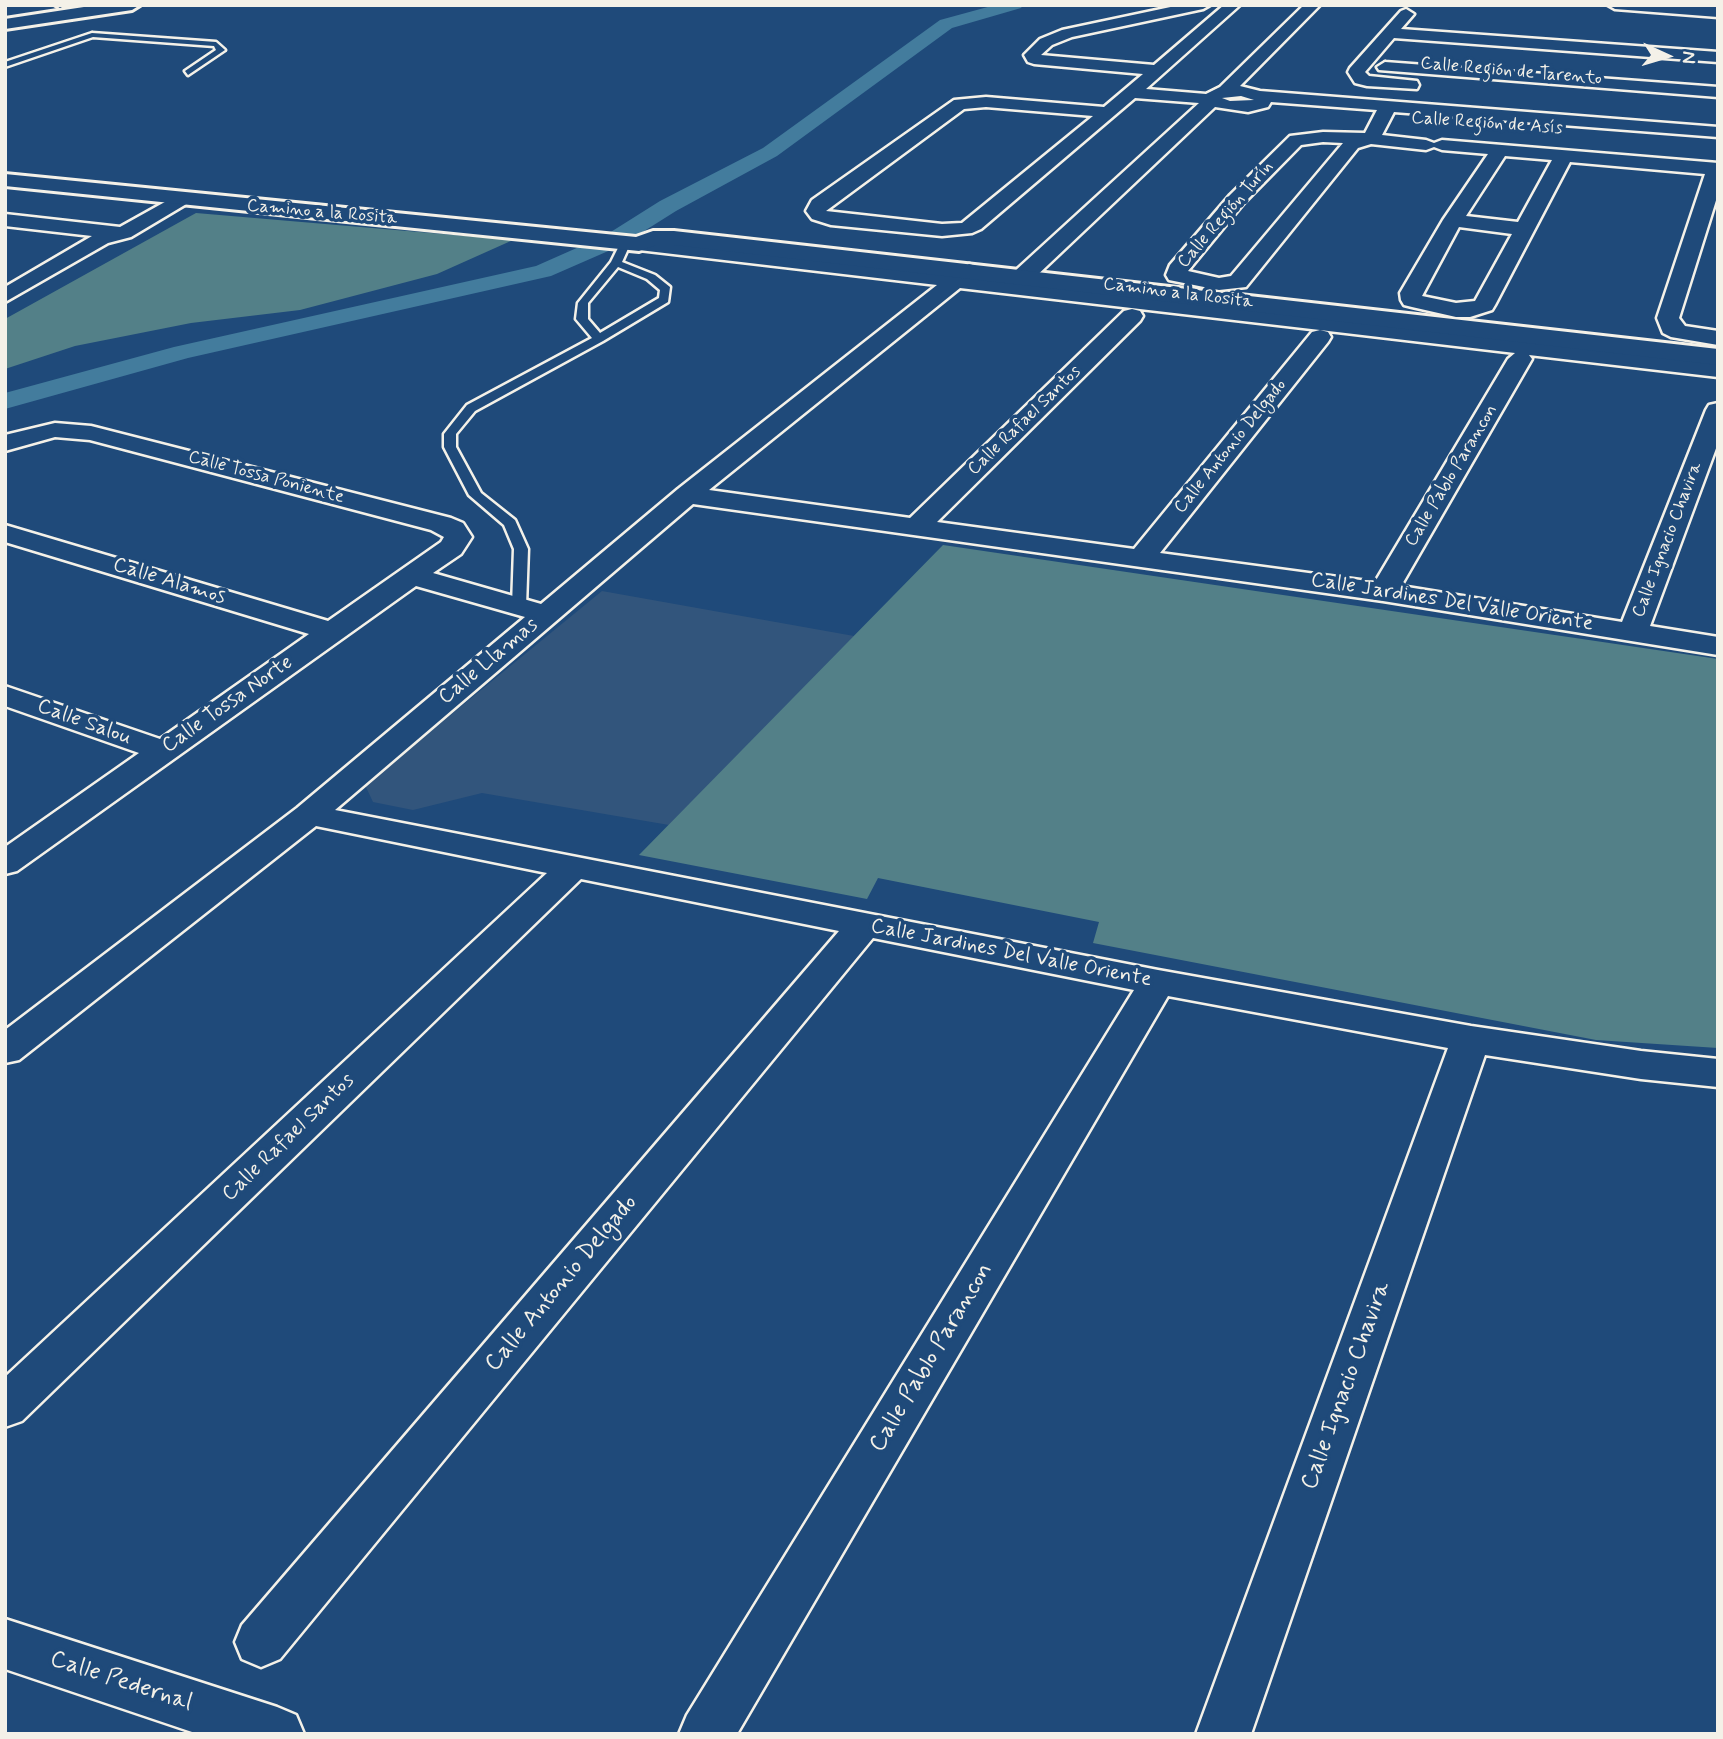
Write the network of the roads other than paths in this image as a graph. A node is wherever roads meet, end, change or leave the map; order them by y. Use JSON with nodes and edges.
{"nodes":[{"id":1,"x":67,"y":5,"type":"edge"},
{"id":2,"x":132,"y":5,"type":"edge"},
{"id":3,"x":1203,"y":5,"type":"edge"},
{"id":4,"x":1233,"y":5,"type":"edge"},
{"id":5,"x":1615,"y":5,"type":"edge"},
{"id":6,"x":60,"y":6,"type":"edge"},
{"id":7,"x":1622,"y":6,"type":"edge"},
{"id":8,"x":1313,"y":12,"type":"edge"},
{"id":9,"x":1718,"y":12,"type":"edge"},
{"id":10,"x":5,"y":13,"type":"edge"},
{"id":11,"x":5,"y":24,"type":"edge"},
{"id":12,"x":1389,"y":33,"type":"junction"},
{"id":13,"x":1609,"y":42,"type":"junction"},
{"id":14,"x":1718,"y":43,"type":"edge"},
{"id":15,"x":1718,"y":57,"type":"edge"},
{"id":16,"x":5,"y":65,"type":"edge"},
{"id":17,"x":1157,"y":70,"type":"junction"},
{"id":18,"x":188,"y":73,"type":"dead end"},
{"id":19,"x":1134,"y":90,"type":"junction"},
{"id":20,"x":1578,"y":90,"type":"junction"},
{"id":21,"x":1718,"y":92,"type":"edge"},
{"id":22,"x":1215,"y":96,"type":"junction"},
{"id":23,"x":1252,"y":101,"type":"junction"},
{"id":24,"x":1364,"y":109,"type":"junction"},
{"id":25,"x":1718,"y":109,"type":"edge"},
{"id":26,"x":1385,"y":111,"type":"junction"},
{"id":27,"x":1107,"y":112,"type":"junction"},
{"id":28,"x":1640,"y":130,"type":"junction"},
{"id":29,"x":1664,"y":132,"type":"junction"},
{"id":30,"x":1718,"y":132,"type":"edge"},
{"id":31,"x":1304,"y":138,"type":"joint"},
{"id":32,"x":1357,"y":140,"type":"junction"},
{"id":33,"x":1718,"y":142,"type":"edge"},
{"id":34,"x":1500,"y":150,"type":"junction"},
{"id":35,"x":1564,"y":156,"type":"junction"},
{"id":36,"x":1635,"y":162,"type":"junction"},
{"id":37,"x":1174,"y":163,"type":"dead end"},
{"id":38,"x":1660,"y":164,"type":"junction"},
{"id":39,"x":1717,"y":169,"type":"edge"},
{"id":40,"x":1129,"y":178,"type":"junction"},
{"id":41,"x":5,"y":180,"type":"edge"},
{"id":42,"x":1155,"y":182,"type":"dead end"},
{"id":43,"x":157,"y":197,"type":"junction"},
{"id":44,"x":181,"y":199,"type":"junction"},
{"id":45,"x":1237,"y":199,"type":"junction"},
{"id":46,"x":1298,"y":208,"type":"junction"},
{"id":47,"x":5,"y":220,"type":"edge"},
{"id":48,"x":1454,"y":220,"type":"junction"},
{"id":49,"x":1523,"y":229,"type":"junction"},
{"id":50,"x":101,"y":235,"type":"junction"},
{"id":51,"x":1692,"y":243,"type":"junction"},
{"id":52,"x":1718,"y":246,"type":"edge"},
{"id":53,"x":624,"y":247,"type":"junction"},
{"id":54,"x":1073,"y":262,"type":"dead end"},
{"id":55,"x":961,"y":276,"type":"junction"},
{"id":56,"x":1023,"y":276,"type":"junction"},
{"id":57,"x":1055,"y":280,"type":"junction"},
{"id":58,"x":9,"y":291,"type":"edge"},
{"id":59,"x":1132,"y":316,"type":"dead end"},
{"id":60,"x":1320,"y":337,"type":"dead end"},
{"id":61,"x":1718,"y":338,"type":"edge"},
{"id":62,"x":599,"y":339,"type":"junction"},
{"id":63,"x":1718,"y":357,"type":"edge"},
{"id":64,"x":1520,"y":359,"type":"dead end"},
{"id":65,"x":1718,"y":370,"type":"edge"},
{"id":66,"x":1718,"y":410,"type":"edge"},
{"id":67,"x":5,"y":444,"type":"edge"},
{"id":68,"x":687,"y":495,"type":"junction"},
{"id":69,"x":917,"y":526,"type":"junction"},
{"id":70,"x":5,"y":533,"type":"edge"},
{"id":71,"x":451,"y":548,"type":"joint"},
{"id":72,"x":1141,"y":558,"type":"junction"},
{"id":73,"x":411,"y":576,"type":"junction"},
{"id":74,"x":1383,"y":592,"type":"junction"},
{"id":75,"x":533,"y":610,"type":"junction"},
{"id":76,"x":1633,"y":631,"type":"junction"},
{"id":77,"x":332,"y":632,"type":"junction"},
{"id":78,"x":1718,"y":646,"type":"edge"},
{"id":79,"x":5,"y":695,"type":"edge"},
{"id":80,"x":163,"y":751,"type":"junction"},
{"id":81,"x":309,"y":815,"type":"junction"},
{"id":82,"x":5,"y":863,"type":"edge"},
{"id":83,"x":572,"y":869,"type":"junction"},
{"id":84,"x":863,"y":926,"type":"junction"},
{"id":85,"x":1158,"y":982,"type":"junction"},
{"id":86,"x":1471,"y":1039,"type":"junction"},
{"id":87,"x":5,"y":1050,"type":"edge"},
{"id":88,"x":1718,"y":1073,"type":"edge"},
{"id":89,"x":5,"y":1407,"type":"edge"},
{"id":90,"x":261,"y":1642,"type":"dead end"},
{"id":91,"x":5,"y":1644,"type":"edge"},
{"id":92,"x":277,"y":1734,"type":"edge"},
{"id":93,"x":706,"y":1734,"type":"edge"},
{"id":94,"x":1223,"y":1734,"type":"edge"}],
"edges":[{"from":1,"to":6,"type":"street"},
{"from":2,"to":11,"type":"street"},
{"from":3,"to":17,"type":"street"},
{"from":4,"to":17,"type":"street"},
{"from":5,"to":7,"type":"street"},
{"from":6,"to":10,"type":"street"},
{"from":7,"to":9,"type":"street"},
{"from":8,"to":22,"type":"street"},
{"from":8,"to":23,"type":"street"},
{"from":12,"to":13,"type":"street"},
{"from":12,"to":13,"type":"street","name":"Calle Región de Tarento"},
{"from":12,"to":20,"type":"street","name":"Calle Región de Tarento"},
{"from":13,"to":14,"type":"street"},
{"from":13,"to":15,"type":"street"},
{"from":16,"to":18,"type":"lane"},
{"from":17,"to":19,"type":"street"},
{"from":19,"to":22,"type":"street"},
{"from":19,"to":27,"type":"street"},
{"from":20,"to":21,"type":"street","name":"Calle Región de Tarento"},
{"from":20,"to":25,"type":"street","name":"Calle Región de Tarento"},
{"from":22,"to":23,"type":"street","name":"Calle Región de Asís"},
{"from":22,"to":40,"type":"street"},
{"from":23,"to":24,"type":"street","name":"Calle Región de Asís"},
{"from":23,"to":37,"type":"street"},
{"from":24,"to":26,"type":"street","name":"Calle Región de Asís"},
{"from":24,"to":32,"type":"street"},
{"from":26,"to":28,"type":"street","name":"Calle Región de Asís"},
{"from":26,"to":32,"type":"street"},
{"from":27,"to":27,"type":"street"},
{"from":28,"to":29,"type":"street","name":"Calle Región de Asís"},
{"from":28,"to":36,"type":"street"},
{"from":29,"to":30,"type":"street","name":"Calle Región de Asís"},
{"from":29,"to":33,"type":"street","name":"Calle Región de Asís"},
{"from":29,"to":38,"type":"street"},
{"from":31,"to":32,"type":"street","name":"Calle Región de Asís"},
{"from":31,"to":45,"type":"street","name":"Calle Región Turín"},
{"from":32,"to":34,"type":"street","name":"Calle Región de Asís"},
{"from":32,"to":46,"type":"street","name":"Calle Región Turín"},
{"from":34,"to":35,"type":"street","name":"Calle Región de Asís"},
{"from":34,"to":48,"type":"street"},
{"from":35,"to":36,"type":"street","name":"Calle Región de Asís"},
{"from":35,"to":49,"type":"street","name":"Calle Región de Asís"},
{"from":36,"to":38,"type":"street","name":"Calle Región de Asís"},
{"from":38,"to":39,"type":"street","name":"Calle Región de Asís"},
{"from":39,"to":51,"type":"street"},
{"from":40,"to":42,"type":"street"},
{"from":40,"to":56,"type":"street"},
{"from":41,"to":43,"type":"street","name":"Camino a la Rosita"},
{"from":43,"to":44,"type":"street","name":"Camino a la Rosita"},
{"from":43,"to":50,"type":"street"},
{"from":44,"to":50,"type":"street"},
{"from":44,"to":53,"type":"street","name":"Camino a la Rosita"},
{"from":45,"to":46,"type":"street"},
{"from":45,"to":46,"type":"street","name":"Calle Región Turín"},
{"from":47,"to":50,"type":"street"},
{"from":48,"to":49,"type":"street"},
{"from":48,"to":49,"type":"street","name":"Calle Región de Asís"},
{"from":50,"to":58,"type":"street"},
{"from":51,"to":52,"type":"street"},
{"from":51,"to":61,"type":"street"},
{"from":53,"to":55,"type":"street","name":"Camino a la Rosita"},
{"from":53,"to":62,"type":"lane"},
{"from":53,"to":62,"type":"lane"},
{"from":54,"to":57,"type":"street"},
{"from":55,"to":56,"type":"street","name":"Camino a la Rosita"},
{"from":55,"to":65,"type":"street","name":"Camino a la Rosita"},
{"from":55,"to":68,"type":"street","name":"Calle Llamas"},
{"from":56,"to":57,"type":"street","name":"Camino a la Rosita"},
{"from":57,"to":63,"type":"street","name":"Camino a la Rosita"},
{"from":59,"to":69,"type":"street","name":"Calle Rafael Santos"},
{"from":60,"to":72,"type":"street","name":"Calle Antonio Delgado"},
{"from":62,"to":75,"type":"lane"},
{"from":64,"to":74,"type":"street","name":"Calle Pablo Parancon"},
{"from":66,"to":76,"type":"street","name":"Calle Ignacio Chavira"},
{"from":67,"to":71,"type":"street","name":"Calle Tossa Poniente"},
{"from":68,"to":69,"type":"street","name":"Calle Jardines Del Valle Oriente"},
{"from":68,"to":75,"type":"street","name":"Calle Llamas"},
{"from":69,"to":72,"type":"street","name":"Calle Jardines Del Valle Oriente"},
{"from":70,"to":77,"type":"street","name":"Calle Alamos"},
{"from":71,"to":73,"type":"street","name":"Calle Tossa Norte"},
{"from":72,"to":74,"type":"street","name":"Calle Jardines Del Valle Oriente"},
{"from":73,"to":75,"type":"street"},
{"from":73,"to":77,"type":"street","name":"Calle Tossa Norte"},
{"from":74,"to":76,"type":"street","name":"Calle Jardines Del Valle Oriente"},
{"from":75,"to":81,"type":"street","name":"Calle Llamas"},
{"from":76,"to":78,"type":"street","name":"Calle Jardines Del Valle Oriente"},
{"from":77,"to":80,"type":"street","name":"Calle Tossa Norte"},
{"from":79,"to":80,"type":"street","name":"Calle Salou"},
{"from":80,"to":82,"type":"street","name":"Calle Tossa Norte"},
{"from":81,"to":83,"type":"street","name":"Calle Jardines Del Valle Oriente"},
{"from":81,"to":87,"type":"street","name":"Calle Llamas"},
{"from":83,"to":84,"type":"street","name":"Calle Jardines Del Valle Oriente"},
{"from":83,"to":89,"type":"street","name":"Calle Rafael Santos"},
{"from":84,"to":85,"type":"street","name":"Calle Jardines Del Valle Oriente"},
{"from":84,"to":90,"type":"street","name":"Calle Antonio Delgado"},
{"from":85,"to":86,"type":"street","name":"Calle Jardines Del Valle Oriente"},
{"from":85,"to":93,"type":"street","name":"Calle Pablo Parancon"},
{"from":86,"to":88,"type":"street","name":"Calle Jardines Del Valle Oriente"},
{"from":86,"to":94,"type":"street","name":"Calle Ignacio Chavira"},
{"from":91,"to":92,"type":"street","name":"Calle Pedernal"}]}
